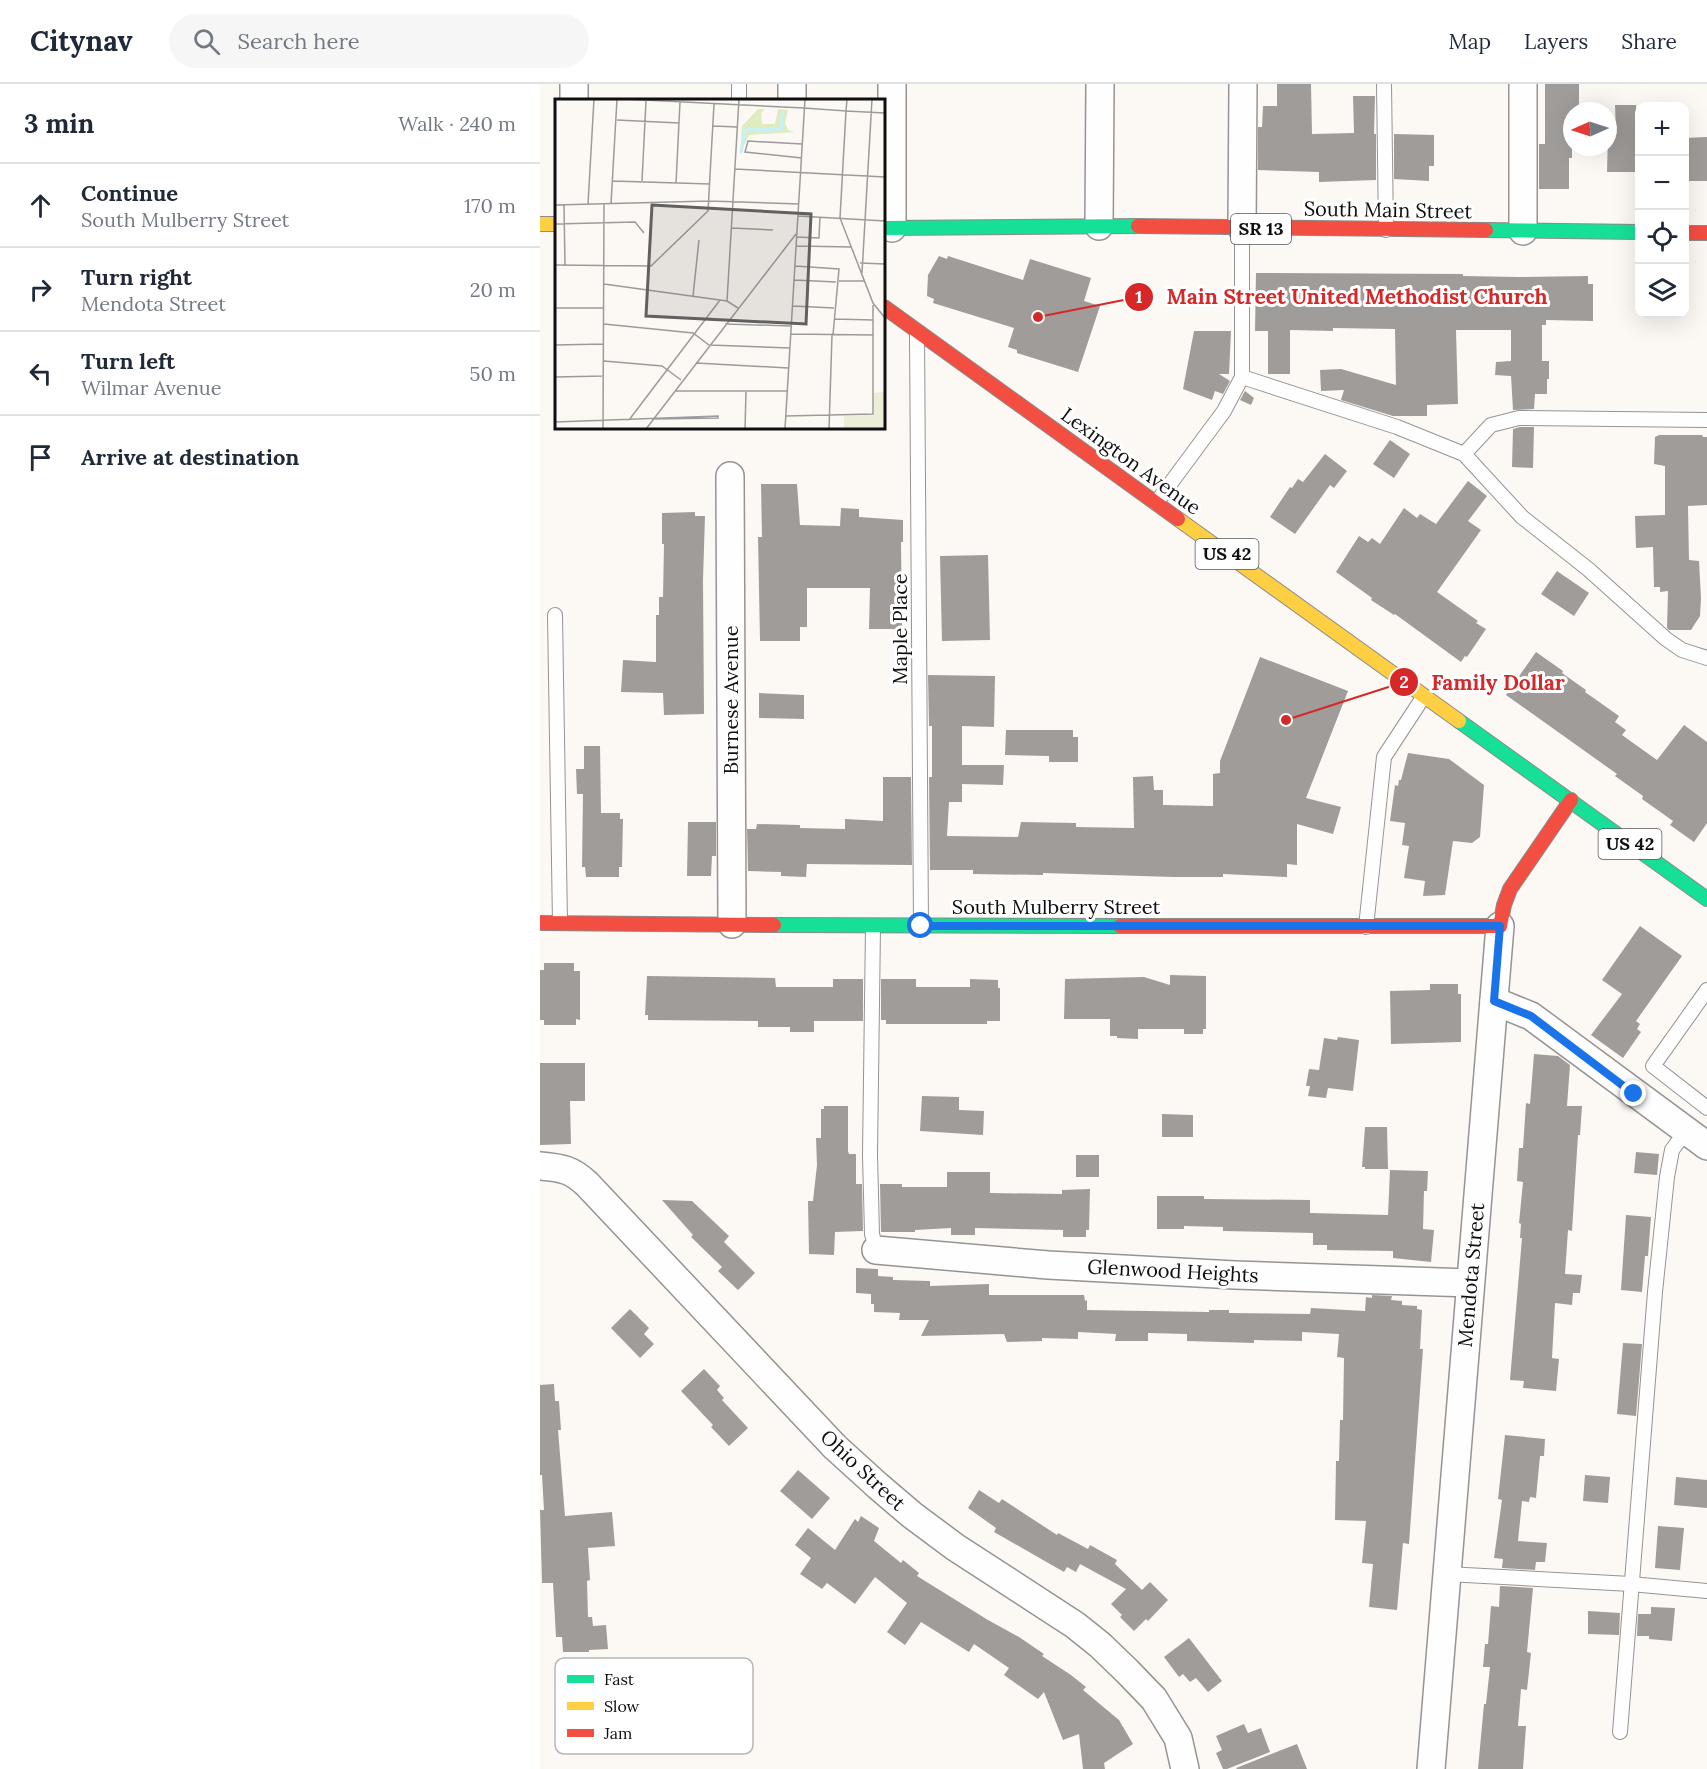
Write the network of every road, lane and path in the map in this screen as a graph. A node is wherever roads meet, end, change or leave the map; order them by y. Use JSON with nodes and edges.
{"nodes":[{"id":1,"x":892,"y":84,"type":"edge"},
{"id":2,"x":1100,"y":84,"type":"edge"},
{"id":3,"x":1243,"y":84,"type":"edge"},
{"id":4,"x":1384,"y":84,"type":"edge"},
{"id":5,"x":1523,"y":84,"type":"edge"},
{"id":6,"x":1098,"y":226,"type":"junction"},
{"id":7,"x":888,"y":228,"type":"edge"},
{"id":8,"x":1242,"y":228,"type":"junction"},
{"id":9,"x":1386,"y":230,"type":"junction"},
{"id":10,"x":1523,"y":231,"type":"junction"},
{"id":11,"x":1635,"y":232,"type":"edge"},
{"id":12,"x":1689,"y":233,"type":"edge"},
{"id":13,"x":1707,"y":233,"type":"edge"},
{"id":14,"x":885,"y":308,"type":"edge"},
{"id":15,"x":917,"y":331,"type":"junction"},
{"id":16,"x":1242,"y":377,"type":"junction"},
{"id":17,"x":1707,"y":420,"type":"edge"},
{"id":18,"x":1464,"y":454,"type":"junction"},
{"id":19,"x":730,"y":476,"type":"dead end"},
{"id":20,"x":1156,"y":503,"type":"junction"},
{"id":21,"x":555,"y":615,"type":"dead end"},
{"id":22,"x":1707,"y":658,"type":"edge"},
{"id":23,"x":1424,"y":696,"type":"junction"},
{"id":24,"x":1571,"y":800,"type":"junction"},
{"id":25,"x":1707,"y":900,"type":"edge"},
{"id":26,"x":560,"y":922,"type":"junction"},
{"id":27,"x":540,"y":923,"type":"edge"},
{"id":28,"x":732,"y":924,"type":"junction"},
{"id":29,"x":873,"y":926,"type":"junction"},
{"id":30,"x":921,"y":926,"type":"junction"},
{"id":31,"x":1500,"y":926,"type":"junction"},
{"id":32,"x":1366,"y":927,"type":"junction"},
{"id":33,"x":1707,"y":990,"type":"edge"},
{"id":34,"x":1494,"y":1001,"type":"junction"},
{"id":35,"x":1707,"y":1108,"type":"edge"},
{"id":36,"x":1696,"y":1138,"type":"edge"},
{"id":37,"x":540,"y":1166,"type":"edge"},
{"id":38,"x":876,"y":1250,"type":"joint"},
{"id":39,"x":1470,"y":1283,"type":"junction"},
{"id":40,"x":1447,"y":1574,"type":"junction"},
{"id":41,"x":1631,"y":1584,"type":"junction"},
{"id":42,"x":1707,"y":1591,"type":"edge"},
{"id":43,"x":1620,"y":1732,"type":"dead end"},
{"id":44,"x":1185,"y":1769,"type":"edge"},
{"id":45,"x":1431,"y":1769,"type":"edge"}],
"edges":[{"from":1,"to":7,"type":"street"},
{"from":2,"to":6,"type":"street"},
{"from":3,"to":8,"type":"street"},
{"from":4,"to":9,"type":"lane"},
{"from":5,"to":10,"type":"street"},
{"from":6,"to":7,"type":"main road","name":"South Main Street","number":"SR 13"},
{"from":6,"to":8,"type":"main road","name":"South Main Street","number":"SR 13"},
{"from":8,"to":9,"type":"main road","name":"South Main Street","number":"SR 13"},
{"from":8,"to":16,"type":"lane"},
{"from":9,"to":10,"type":"main road","name":"South Main Street","number":"SR 13"},
{"from":10,"to":11,"type":"main road","name":"South Main Street","number":"SR 13"},
{"from":12,"to":13,"type":"main road"},
{"from":14,"to":15,"type":"main road","name":"Lexington Avenue","number":"US 42"},
{"from":15,"to":20,"type":"main road","name":"Lexington Avenue","number":"US 42"},
{"from":15,"to":30,"type":"lane","name":"Maple Place"},
{"from":16,"to":18,"type":"lane"},
{"from":16,"to":20,"type":"lane"},
{"from":17,"to":18,"type":"lane"},
{"from":18,"to":22,"type":"lane"},
{"from":19,"to":28,"type":"street","name":"Burnese Avenue"},
{"from":20,"to":23,"type":"main road","name":"Lexington Avenue","number":"US 42"},
{"from":21,"to":26,"type":"lane"},
{"from":23,"to":24,"type":"main road","name":"Lexington Avenue","number":"US 42"},
{"from":23,"to":32,"type":"lane"},
{"from":24,"to":25,"type":"main road","name":"Lexington Avenue","number":"US 42"},
{"from":24,"to":31,"type":"main road","name":"Mendota Street"},
{"from":26,"to":27,"type":"main road","name":"South Mulberry Street"},
{"from":26,"to":28,"type":"main road","name":"South Mulberry Street"},
{"from":28,"to":29,"type":"main road","name":"South Mulberry Street"},
{"from":29,"to":30,"type":"main road","name":"South Mulberry Street"},
{"from":29,"to":38,"type":"lane"},
{"from":30,"to":32,"type":"main road","name":"South Mulberry Street"},
{"from":31,"to":32,"type":"main road","name":"South Mulberry Street"},
{"from":31,"to":34,"type":"street","name":"Mendota Street"},
{"from":33,"to":35,"type":"lane"},
{"from":34,"to":36,"type":"street"},
{"from":34,"to":39,"type":"street","name":"Mendota Street"},
{"from":36,"to":41,"type":"lane"},
{"from":37,"to":44,"type":"street","name":"Ohio Street"},
{"from":38,"to":39,"type":"street","name":"Glenwood Heights"},
{"from":39,"to":40,"type":"street","name":"Mendota Street"},
{"from":40,"to":41,"type":"lane"},
{"from":40,"to":45,"type":"street","name":"Mendota Street"},
{"from":41,"to":42,"type":"lane"},
{"from":41,"to":43,"type":"lane"}]}
